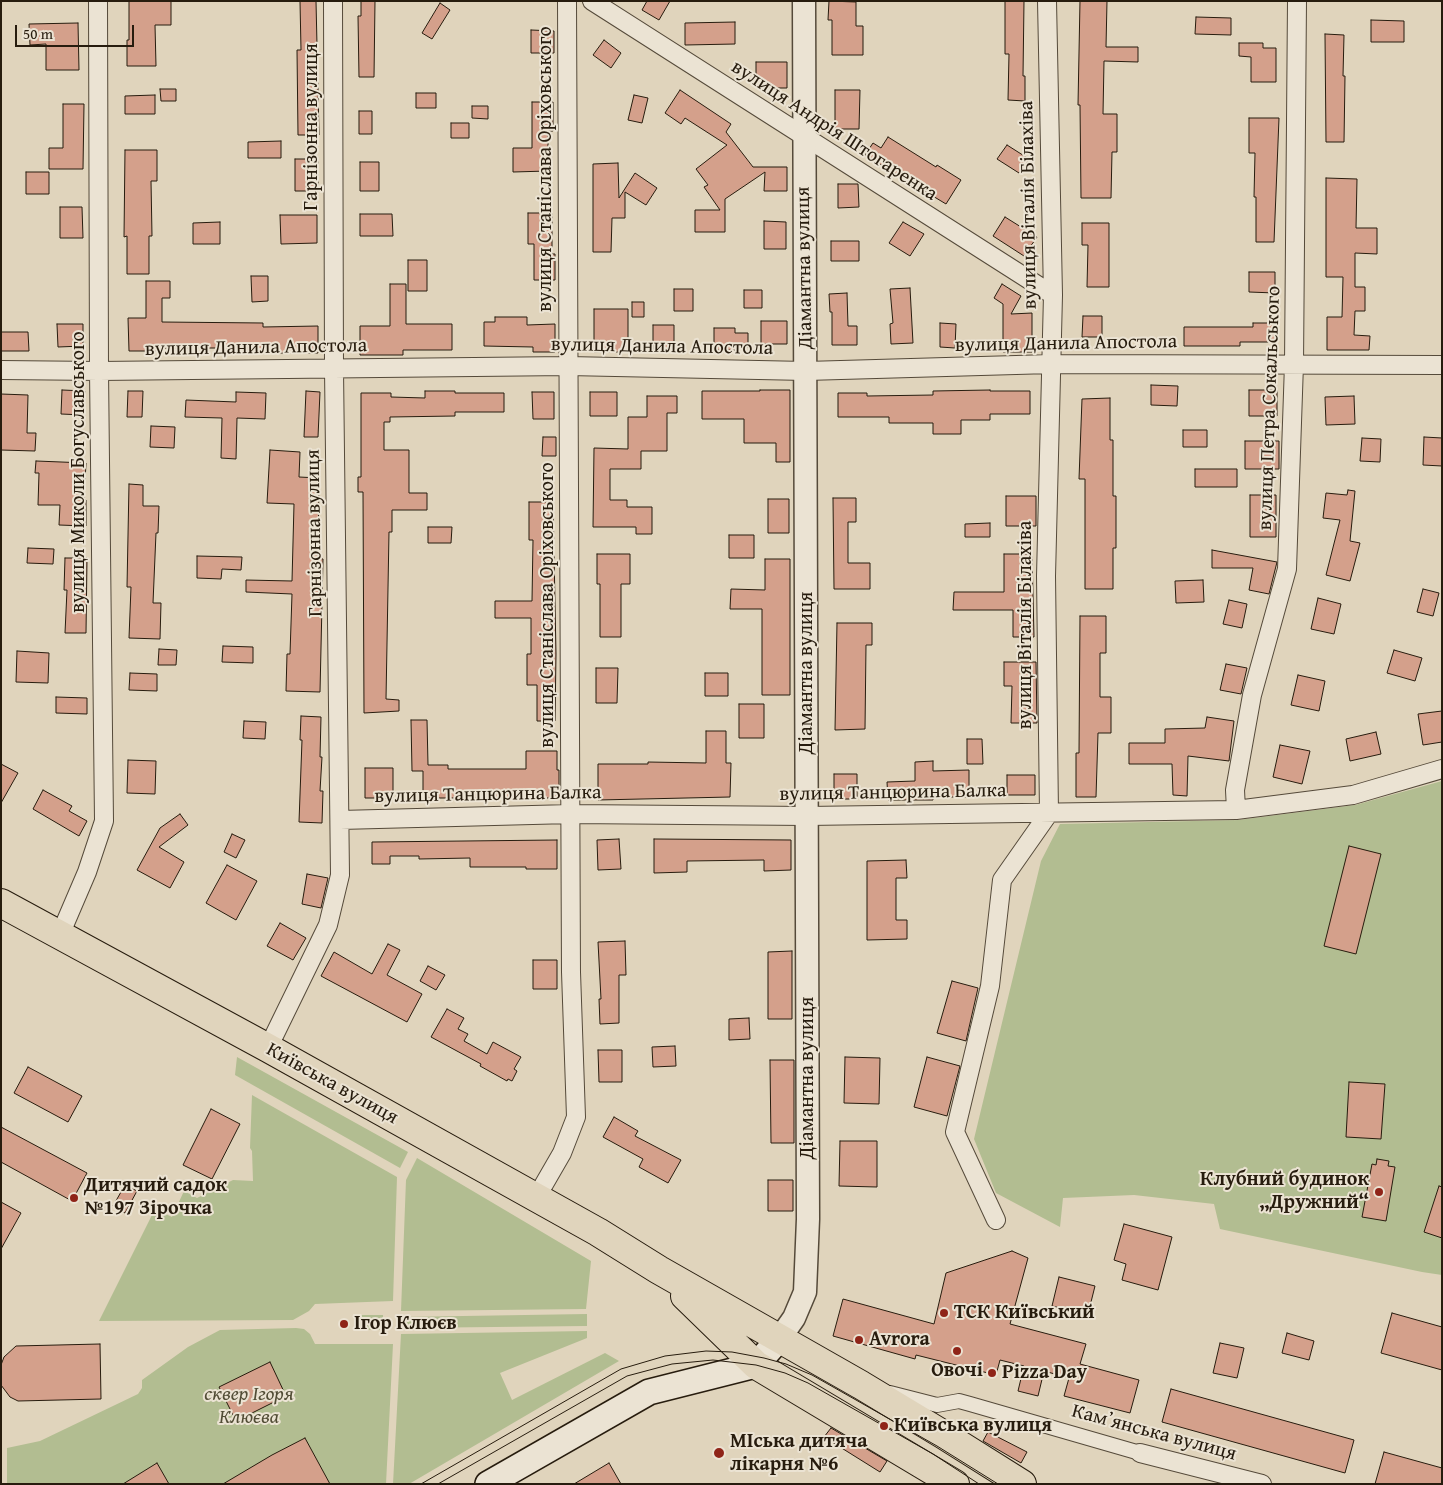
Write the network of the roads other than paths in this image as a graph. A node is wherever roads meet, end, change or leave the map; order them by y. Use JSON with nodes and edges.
{"nodes":[{"id":1,"x":98,"y":1,"type":"edge"},
{"id":2,"x":333,"y":1,"type":"edge"},
{"id":3,"x":567,"y":1,"type":"edge"},
{"id":4,"x":592,"y":1,"type":"edge"},
{"id":5,"x":804,"y":1,"type":"edge"},
{"id":6,"x":1047,"y":1,"type":"edge"},
{"id":7,"x":1298,"y":1,"type":"edge"},
{"id":8,"x":803,"y":137,"type":"junction"},
{"id":9,"x":1053,"y":295,"type":"junction"},
{"id":10,"x":1051,"y":364,"type":"junction"},
{"id":11,"x":1294,"y":364,"type":"junction"},
{"id":12,"x":1442,"y":364,"type":"edge"},
{"id":13,"x":568,"y":366,"type":"junction"},
{"id":14,"x":334,"y":369,"type":"junction"},
{"id":15,"x":1,"y":370,"type":"edge"},
{"id":16,"x":99,"y":371,"type":"junction"},
{"id":17,"x":806,"y":371,"type":"junction"},
{"id":18,"x":1442,"y":769,"type":"edge"},
{"id":19,"x":1236,"y":810,"type":"junction"},
{"id":20,"x":1049,"y":813,"type":"junction"},
{"id":21,"x":571,"y":814,"type":"junction"},
{"id":22,"x":807,"y":816,"type":"junction"},
{"id":23,"x":340,"y":820,"type":"junction"},
{"id":24,"x":1,"y":903,"type":"edge"},
{"id":25,"x":60,"y":935,"type":"junction"},
{"id":26,"x":268,"y":1048,"type":"junction"},
{"id":27,"x":536,"y":1198,"type":"junction"},
{"id":28,"x":996,"y":1220,"type":"dead end"},
{"id":29,"x":659,"y":1270,"type":"junction"},
{"id":30,"x":780,"y":1338,"type":"junction"},
{"id":31,"x":756,"y":1365,"type":"junction"},
{"id":32,"x":861,"y":1385,"type":"junction"},
{"id":33,"x":1140,"y":1453,"type":"joint"},
{"id":34,"x":501,"y":1480,"type":"edge"},
{"id":35,"x":955,"y":1484,"type":"edge"},
{"id":36,"x":1022,"y":1484,"type":"edge"},
{"id":37,"x":1262,"y":1484,"type":"edge"}],
"edges":[{"from":1,"to":16,"type":"street","name":"вулиця Миколи Богуславського"},
{"from":2,"to":14,"type":"street","name":"Гарнізонна вулиця"},
{"from":3,"to":13,"type":"street","name":"вулиця Станіслава Оріховського"},
{"from":4,"to":8,"type":"street","name":"вулиця Андрія Штогаренка"},
{"from":5,"to":8,"type":"street","name":"Діамантна вулиця"},
{"from":6,"to":9,"type":"street","name":"вулиця Віталія Білахіва"},
{"from":7,"to":11,"type":"street","name":"вулиця Петра Сокальського"},
{"from":8,"to":9,"type":"street","name":"вулиця Андрія Штогаренка"},
{"from":8,"to":17,"type":"street","name":"Діамантна вулиця"},
{"from":9,"to":10,"type":"street","name":"вулиця Віталія Білахіва"},
{"from":10,"to":11,"type":"street","name":"вулиця Данила Апостола"},
{"from":10,"to":17,"type":"street","name":"вулиця Данила Апостола"},
{"from":10,"to":20,"type":"street","name":"вулиця Віталія Білахіва"},
{"from":11,"to":12,"type":"street","name":"вулиця Данила Апостола"},
{"from":11,"to":19,"type":"street","name":"вулиця Петра Сокальського"},
{"from":13,"to":14,"type":"street","name":"вулиця Данила Апостола"},
{"from":13,"to":17,"type":"street","name":"вулиця Данила Апостола"},
{"from":13,"to":21,"type":"street","name":"вулиця Станіслава Оріховського"},
{"from":14,"to":16,"type":"street","name":"вулиця Данила Апостола"},
{"from":14,"to":23,"type":"street","name":"Гарнізонна вулиця"},
{"from":15,"to":16,"type":"street","name":"вулиця Данила Апостола"},
{"from":16,"to":25,"type":"street","name":"вулиця Миколи Богуславського"},
{"from":17,"to":22,"type":"street","name":"Діамантна вулиця"},
{"from":18,"to":19,"type":"street","name":"вулиця Танцюрина Балка"},
{"from":19,"to":20,"type":"street","name":"вулиця Танцюрина Балка"},
{"from":20,"to":22,"type":"street","name":"вулиця Танцюрина Балка"},
{"from":20,"to":28,"type":"street"},
{"from":21,"to":22,"type":"street","name":"вулиця Танцюрина Балка"},
{"from":21,"to":23,"type":"street","name":"вулиця Танцюрина Балка"},
{"from":21,"to":27,"type":"street","name":"вулиця Станіслава Оріховського"},
{"from":22,"to":30,"type":"street","name":"Діамантна вулиця"},
{"from":23,"to":26,"type":"street","name":"Гарнізонна вулиця"},
{"from":24,"to":25,"type":"highway","name":"Київська вулиця"},
{"from":25,"to":26,"type":"highway","name":"Київська вулиця"},
{"from":26,"to":27,"type":"highway","name":"Київська вулиця"},
{"from":27,"to":29,"type":"highway","name":"Київська вулиця"},
{"from":29,"to":30,"type":"highway","name":"Київська вулиця"},
{"from":29,"to":31,"type":"highway","name":"Київська вулиця"},
{"from":30,"to":31,"type":"main road"},
{"from":30,"to":32,"type":"highway","name":"Київська вулиця"},
{"from":31,"to":34,"type":"main road"},
{"from":31,"to":35,"type":"highway","name":"Київська вулиця"},
{"from":32,"to":33,"type":"street","name":"Камʼянська вулиця"},
{"from":32,"to":36,"type":"highway","name":"Київська вулиця"},
{"from":33,"to":37,"type":"street","name":"Камʼянська вулиця"}]}
